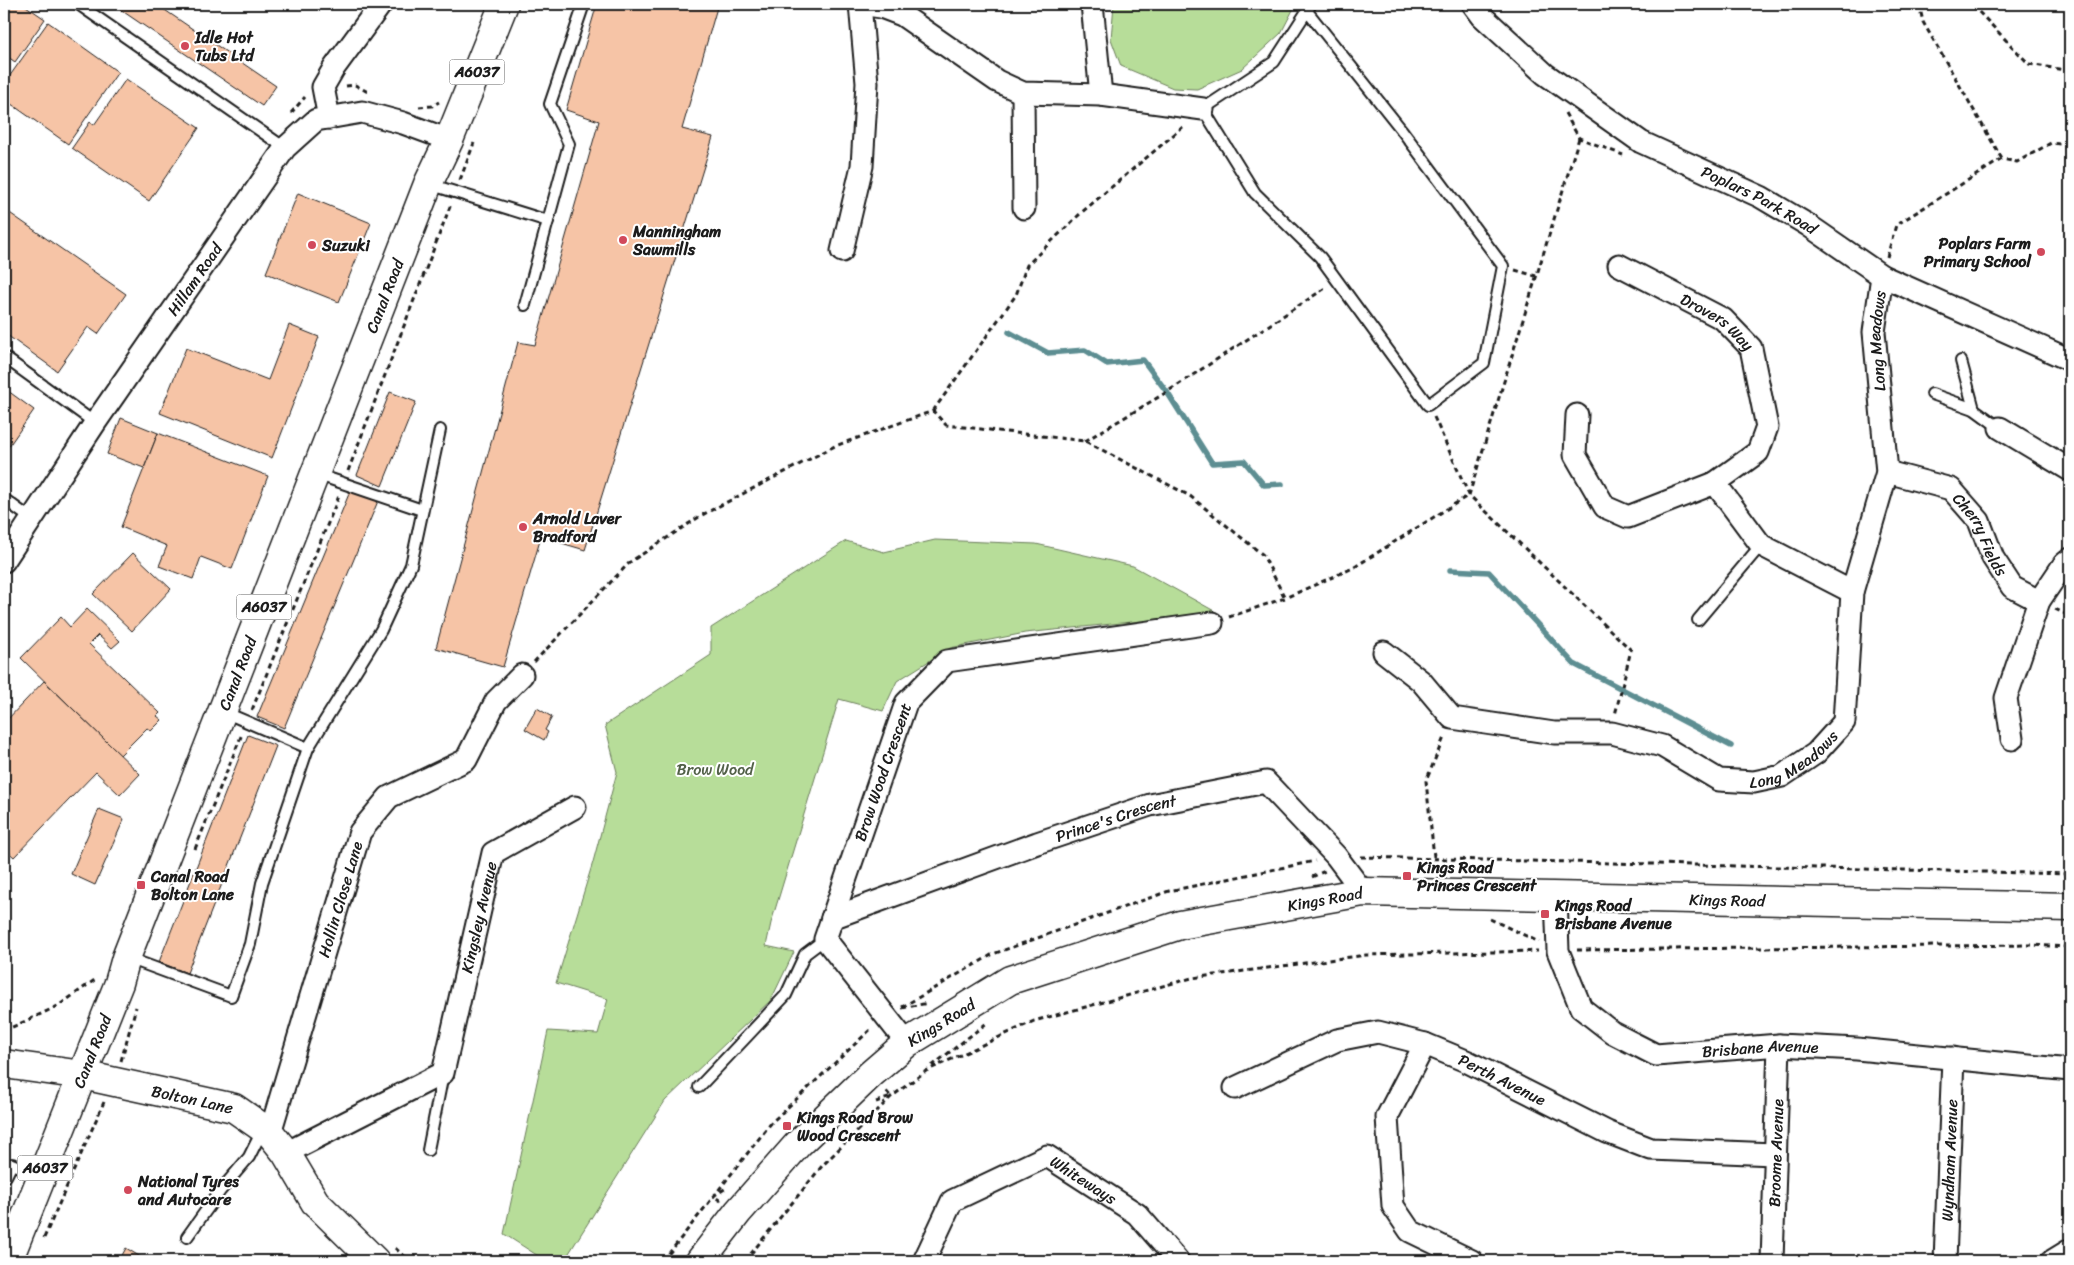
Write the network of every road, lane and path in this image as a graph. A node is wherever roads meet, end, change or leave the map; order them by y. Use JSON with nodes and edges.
{"nodes":[{"id":1,"x":78,"y":4,"type":"edge"},
{"id":2,"x":381,"y":4,"type":"edge"},
{"id":3,"x":504,"y":4,"type":"edge"},
{"id":4,"x":584,"y":4,"type":"edge"},
{"id":5,"x":860,"y":4,"type":"edge"},
{"id":6,"x":1092,"y":4,"type":"edge"},
{"id":7,"x":1473,"y":4,"type":"edge"},
{"id":8,"x":1919,"y":4,"type":"edge"},
{"id":9,"x":1975,"y":4,"type":"edge"},
{"id":10,"x":1309,"y":7,"type":"edge"},
{"id":11,"x":2070,"y":71,"type":"edge"},
{"id":12,"x":1023,"y":93,"type":"junction"},
{"id":13,"x":1101,"y":95,"type":"junction"},
{"id":14,"x":1203,"y":110,"type":"junction"},
{"id":15,"x":329,"y":118,"type":"junction"},
{"id":16,"x":1579,"y":138,"type":"dead end"},
{"id":17,"x":476,"y":139,"type":"dead end"},
{"id":18,"x":449,"y":140,"type":"junction"},
{"id":19,"x":2070,"y":145,"type":"edge"},
{"id":20,"x":285,"y":148,"type":"junction"},
{"id":21,"x":2002,"y":159,"type":"junction"},
{"id":22,"x":428,"y":184,"type":"junction"},
{"id":23,"x":456,"y":192,"type":"junction"},
{"id":24,"x":1024,"y":208,"type":"dead end"},
{"id":25,"x":548,"y":221,"type":"junction"},
{"id":26,"x":842,"y":252,"type":"dead end"},
{"id":27,"x":1619,"y":265,"type":"dead end"},
{"id":28,"x":1503,"y":266,"type":"junction"},
{"id":29,"x":1536,"y":276,"type":"junction"},
{"id":30,"x":1882,"y":276,"type":"junction"},
{"id":31,"x":1338,"y":280,"type":"junction"},
{"id":32,"x":525,"y":305,"type":"dead end"},
{"id":33,"x":4,"y":357,"type":"edge"},
{"id":34,"x":2070,"y":360,"type":"edge"},
{"id":35,"x":1961,"y":361,"type":"dead end"},
{"id":36,"x":1932,"y":394,"type":"dead end"},
{"id":37,"x":1428,"y":405,"type":"junction"},
{"id":38,"x":1974,"y":409,"type":"junction"},
{"id":39,"x":933,"y":411,"type":"junction"},
{"id":40,"x":1577,"y":415,"type":"dead end"},
{"id":41,"x":95,"y":422,"type":"junction"},
{"id":42,"x":2000,"y":428,"type":"joint"},
{"id":43,"x":440,"y":430,"type":"dead end"},
{"id":44,"x":1085,"y":441,"type":"junction"},
{"id":45,"x":2070,"y":470,"type":"edge"},
{"id":46,"x":1887,"y":472,"type":"junction"},
{"id":47,"x":315,"y":474,"type":"junction"},
{"id":48,"x":344,"y":483,"type":"junction"},
{"id":49,"x":1715,"y":483,"type":"junction"},
{"id":50,"x":1470,"y":494,"type":"junction"},
{"id":51,"x":4,"y":499,"type":"edge"},
{"id":52,"x":422,"y":510,"type":"junction"},
{"id":53,"x":30,"y":518,"type":"junction"},
{"id":54,"x":1761,"y":544,"type":"junction"},
{"id":55,"x":2070,"y":559,"type":"edge"},
{"id":56,"x":4,"y":561,"type":"edge"},
{"id":57,"x":1852,"y":592,"type":"junction"},
{"id":58,"x":1285,"y":598,"type":"junction"},
{"id":59,"x":2039,"y":601,"type":"junction"},
{"id":60,"x":1698,"y":620,"type":"dead end"},
{"id":61,"x":1212,"y":623,"type":"joint"},
{"id":62,"x":1384,"y":652,"type":"dead end"},
{"id":63,"x":522,"y":675,"type":"joint"},
{"id":64,"x":1619,"y":697,"type":"dead end"},
{"id":65,"x":223,"y":711,"type":"junction"},
{"id":66,"x":1452,"y":718,"type":"junction"},
{"id":67,"x":247,"y":722,"type":"junction"},
{"id":68,"x":2012,"y":739,"type":"dead end"},
{"id":69,"x":308,"y":748,"type":"junction"},
{"id":70,"x":575,"y":807,"type":"dead end"},
{"id":71,"x":192,"y":857,"type":"dead end"},
{"id":72,"x":1434,"y":857,"type":"dead end"},
{"id":73,"x":1363,"y":892,"type":"junction"},
{"id":74,"x":1556,"y":895,"type":"junction"},
{"id":75,"x":2070,"y":906,"type":"edge"},
{"id":76,"x":1481,"y":914,"type":"dead end"},
{"id":77,"x":832,"y":918,"type":"junction"},
{"id":78,"x":825,"y":938,"type":"junction"},
{"id":79,"x":2070,"y":947,"type":"edge"},
{"id":80,"x":1558,"y":950,"type":"junction"},
{"id":81,"x":126,"y":958,"type":"junction"},
{"id":82,"x":137,"y":1003,"type":"dead end"},
{"id":83,"x":994,"y":1018,"type":"dead end"},
{"id":84,"x":4,"y":1032,"type":"edge"},
{"id":85,"x":858,"y":1040,"type":"dead end"},
{"id":86,"x":906,"y":1043,"type":"junction"},
{"id":87,"x":1425,"y":1044,"type":"junction"},
{"id":88,"x":1780,"y":1045,"type":"junction"},
{"id":89,"x":1952,"y":1058,"type":"junction"},
{"id":90,"x":4,"y":1064,"type":"edge"},
{"id":91,"x":2070,"y":1070,"type":"edge"},
{"id":92,"x":926,"y":1071,"type":"junction"},
{"id":93,"x":443,"y":1073,"type":"junction"},
{"id":94,"x":83,"y":1075,"type":"junction"},
{"id":95,"x":113,"y":1082,"type":"junction"},
{"id":96,"x":699,"y":1087,"type":"dead end"},
{"id":97,"x":1235,"y":1088,"type":"dead end"},
{"id":98,"x":273,"y":1138,"type":"junction"},
{"id":99,"x":428,"y":1150,"type":"dead end"},
{"id":100,"x":1774,"y":1154,"type":"junction"},
{"id":101,"x":4,"y":1175,"type":"edge"},
{"id":102,"x":42,"y":1176,"type":"junction"},
{"id":103,"x":187,"y":1237,"type":"dead end"},
{"id":104,"x":41,"y":1243,"type":"dead end"},
{"id":105,"x":2070,"y":1250,"type":"edge"},
{"id":106,"x":383,"y":1252,"type":"edge"},
{"id":107,"x":8,"y":1261,"type":"edge"},
{"id":108,"x":410,"y":1261,"type":"edge"},
{"id":109,"x":663,"y":1261,"type":"edge"},
{"id":110,"x":700,"y":1261,"type":"edge"},
{"id":111,"x":745,"y":1261,"type":"edge"},
{"id":112,"x":924,"y":1261,"type":"edge"},
{"id":113,"x":1178,"y":1261,"type":"edge"},
{"id":114,"x":1472,"y":1261,"type":"edge"},
{"id":115,"x":1772,"y":1261,"type":"edge"},
{"id":116,"x":1945,"y":1261,"type":"edge"},
{"id":117,"x":2052,"y":1261,"type":"edge"}],
"edges":[{"from":1,"to":20,"type":"lane"},
{"from":2,"to":15,"type":"street"},
{"from":3,"to":18,"type":"street","name":"Canal Road","number":"A6037"},
{"from":4,"to":25,"type":"lane"},
{"from":5,"to":12,"type":"street"},
{"from":5,"to":26,"type":"street"},
{"from":6,"to":13,"type":"street"},
{"from":7,"to":30,"type":"street","name":"Poplars Park Road"},
{"from":8,"to":21,"type":"path"},
{"from":9,"to":11,"type":"path"},
{"from":10,"to":14,"type":"lane"},
{"from":10,"to":28,"type":"lane"},
{"from":12,"to":13,"type":"street"},
{"from":12,"to":24,"type":"street"},
{"from":13,"to":14,"type":"street"},
{"from":14,"to":31,"type":"lane"},
{"from":14,"to":39,"type":"path"},
{"from":15,"to":18,"type":"street","name":"Hillam Road"},
{"from":15,"to":20,"type":"street","name":"Hillam Road"},
{"from":16,"to":29,"type":"path"},
{"from":17,"to":23,"type":"path"},
{"from":18,"to":22,"type":"street","name":"Canal Road","number":"A6037"},
{"from":19,"to":21,"type":"path"},
{"from":20,"to":41,"type":"street","name":"Hillam Road"},
{"from":21,"to":30,"type":"path"},
{"from":22,"to":23,"type":"lane"},
{"from":22,"to":47,"type":"street","name":"Canal Road","number":"A6037"},
{"from":23,"to":25,"type":"lane"},
{"from":23,"to":48,"type":"path"},
{"from":25,"to":32,"type":"lane"},
{"from":27,"to":49,"type":"street","name":"Drovers Way"},
{"from":28,"to":29,"type":"path"},
{"from":28,"to":37,"type":"lane"},
{"from":29,"to":50,"type":"path"},
{"from":30,"to":34,"type":"street","name":"Poplars Park Road"},
{"from":30,"to":46,"type":"street","name":"Long Meadows"},
{"from":31,"to":37,"type":"lane"},
{"from":31,"to":44,"type":"path"},
{"from":33,"to":41,"type":"lane"},
{"from":35,"to":38,"type":"lane"},
{"from":36,"to":38,"type":"lane"},
{"from":37,"to":50,"type":"path"},
{"from":38,"to":42,"type":"lane"},
{"from":39,"to":44,"type":"path"},
{"from":39,"to":63,"type":"path"},
{"from":40,"to":49,"type":"street","name":"Drovers Way"},
{"from":41,"to":53,"type":"street","name":"Hillam Road"},
{"from":42,"to":45,"type":"street"},
{"from":43,"to":52,"type":"lane"},
{"from":44,"to":58,"type":"path"},
{"from":46,"to":57,"type":"street","name":"Long Meadows"},
{"from":46,"to":59,"type":"street","name":"Cherry Fields"},
{"from":47,"to":48,"type":"lane"},
{"from":47,"to":65,"type":"street","name":"Canal Road","number":"A6037"},
{"from":48,"to":52,"type":"lane"},
{"from":48,"to":67,"type":"path"},
{"from":49,"to":54,"type":"street"},
{"from":50,"to":58,"type":"path"},
{"from":50,"to":64,"type":"path"},
{"from":51,"to":53,"type":"lane"},
{"from":52,"to":69,"type":"lane"},
{"from":53,"to":56,"type":"street","name":"Hillam Road"},
{"from":54,"to":57,"type":"street"},
{"from":54,"to":60,"type":"lane"},
{"from":55,"to":59,"type":"street"},
{"from":57,"to":66,"type":"street","name":"Long Meadows"},
{"from":58,"to":61,"type":"path"},
{"from":59,"to":68,"type":"street"},
{"from":61,"to":77,"type":"street","name":"Brow Wood Crescent"},
{"from":62,"to":66,"type":"street"},
{"from":63,"to":98,"type":"street","name":"Hollin Close Lane"},
{"from":65,"to":67,"type":"lane"},
{"from":65,"to":81,"type":"street","name":"Canal Road","number":"A6037"},
{"from":66,"to":72,"type":"path"},
{"from":67,"to":69,"type":"lane"},
{"from":67,"to":71,"type":"path"},
{"from":69,"to":81,"type":"lane"},
{"from":70,"to":93,"type":"street","name":"Kingsley Avenue"},
{"from":73,"to":74,"type":"street","name":"Kings Road"},
{"from":73,"to":77,"type":"street","name":"Prince's Crescent"},
{"from":73,"to":86,"type":"street","name":"Kings Road"},
{"from":74,"to":75,"type":"street","name":"Kings Road"},
{"from":74,"to":80,"type":"street","name":"Brisbane Avenue"},
{"from":76,"to":80,"type":"path"},
{"from":77,"to":78,"type":"street","name":"Brow Wood Crescent"},
{"from":78,"to":86,"type":"street"},
{"from":78,"to":96,"type":"lane"},
{"from":79,"to":80,"type":"path"},
{"from":80,"to":88,"type":"street","name":"Brisbane Avenue"},
{"from":80,"to":92,"type":"path"},
{"from":81,"to":84,"type":"path"},
{"from":81,"to":94,"type":"street","name":"Canal Road","number":"A6037"},
{"from":82,"to":95,"type":"path"},
{"from":83,"to":92,"type":"path"},
{"from":85,"to":109,"type":"path"},
{"from":86,"to":110,"type":"street","name":"Kings Road"},
{"from":87,"to":97,"type":"street","name":"Perth Avenue"},
{"from":87,"to":100,"type":"street","name":"Perth Avenue"},
{"from":87,"to":114,"type":"street"},
{"from":88,"to":89,"type":"street","name":"Brisbane Avenue"},
{"from":88,"to":100,"type":"street","name":"Broome Avenue"},
{"from":89,"to":91,"type":"street","name":"Brisbane Avenue"},
{"from":89,"to":116,"type":"street","name":"Wyndham Avenue"},
{"from":90,"to":94,"type":"street","name":"Bolton Lane"},
{"from":92,"to":111,"type":"path"},
{"from":93,"to":98,"type":"street"},
{"from":93,"to":99,"type":"lane","name":"Kingsley Avenue"},
{"from":94,"to":95,"type":"street","name":"Bolton Lane"},
{"from":94,"to":102,"type":"street","name":"Canal Road","number":"A6037"},
{"from":95,"to":98,"type":"street","name":"Bolton Lane"},
{"from":95,"to":104,"type":"path"},
{"from":98,"to":103,"type":"lane"},
{"from":98,"to":106,"type":"street","name":"Bolton Lane"},
{"from":100,"to":115,"type":"street","name":"Broome Avenue"},
{"from":101,"to":102,"type":"lane"},
{"from":102,"to":107,"type":"street","name":"Canal Road","number":"A6037"},
{"from":105,"to":117,"type":"street"},
{"from":106,"to":108,"type":"path"},
{"from":112,"to":113,"type":"street","name":"Whiteways"}]}
